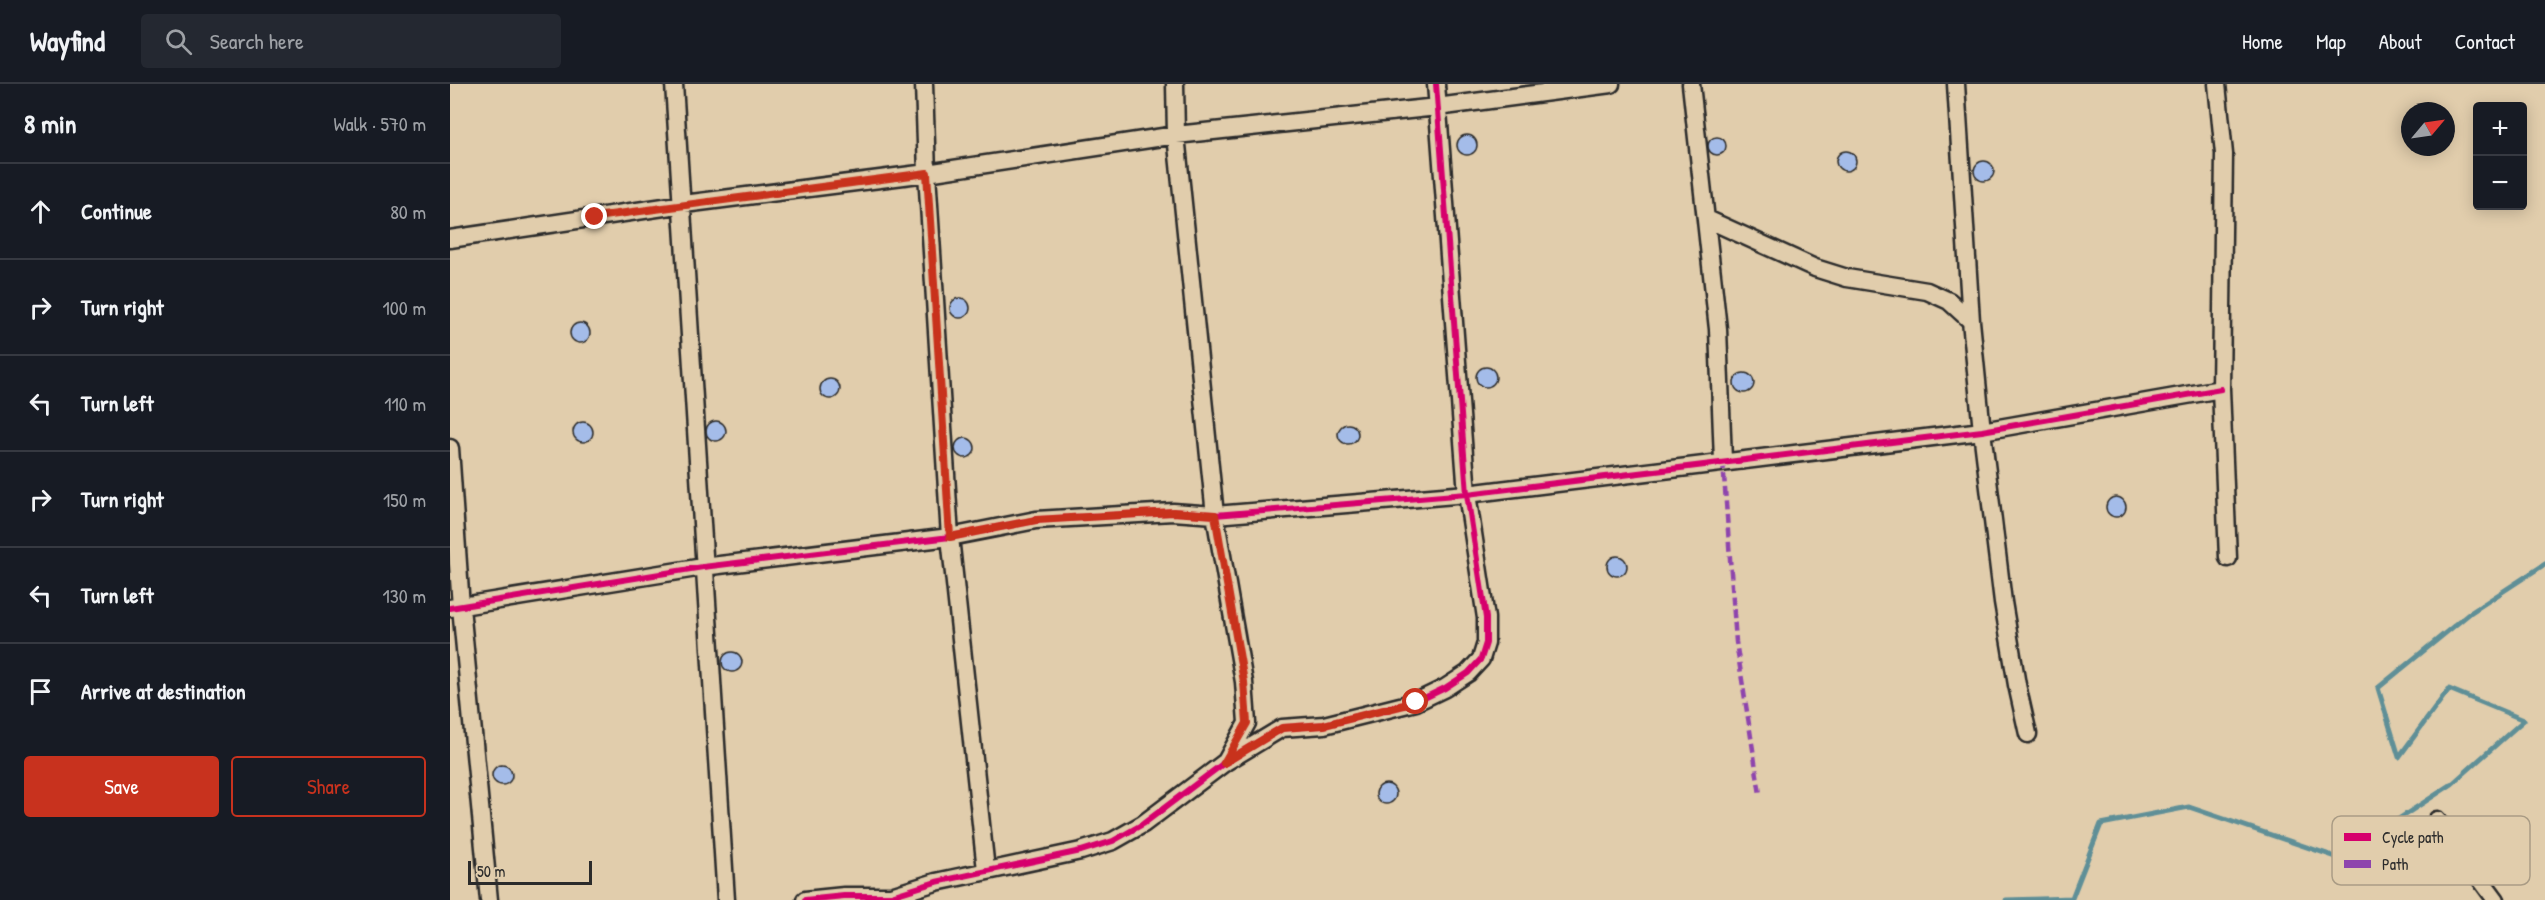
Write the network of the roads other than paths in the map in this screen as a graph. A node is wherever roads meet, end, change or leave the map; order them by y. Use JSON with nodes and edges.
{"nodes":[{"id":1,"x":674,"y":84,"type":"edge"},
{"id":2,"x":924,"y":84,"type":"edge"},
{"id":3,"x":1175,"y":84,"type":"edge"},
{"id":4,"x":1436,"y":84,"type":"edge"},
{"id":5,"x":1611,"y":84,"type":"edge"},
{"id":6,"x":1691,"y":84,"type":"edge"},
{"id":7,"x":1956,"y":84,"type":"edge"},
{"id":8,"x":2217,"y":84,"type":"edge"},
{"id":9,"x":1437,"y":107,"type":"junction"},
{"id":10,"x":1176,"y":135,"type":"junction"},
{"id":11,"x":927,"y":173,"type":"junction"},
{"id":12,"x":684,"y":204,"type":"junction"},
{"id":13,"x":1707,"y":219,"type":"junction"},
{"id":14,"x":450,"y":239,"type":"edge"},
{"id":15,"x":1971,"y":321,"type":"junction"},
{"id":16,"x":2221,"y":389,"type":"junction"},
{"id":17,"x":1982,"y":431,"type":"junction"},
{"id":18,"x":450,"y":448,"type":"edge"},
{"id":19,"x":1723,"y":461,"type":"junction"},
{"id":20,"x":1467,"y":494,"type":"junction"},
{"id":21,"x":1215,"y":515,"type":"junction"},
{"id":22,"x":950,"y":537,"type":"junction"},
{"id":23,"x":2228,"y":558,"type":"dead end"},
{"id":24,"x":703,"y":567,"type":"junction"},
{"id":25,"x":456,"y":607,"type":"edge"},
{"id":26,"x":2028,"y":734,"type":"dead end"},
{"id":27,"x":1224,"y":763,"type":"junction"},
{"id":28,"x":986,"y":870,"type":"junction"},
{"id":29,"x":2485,"y":885,"type":"edge"},
{"id":30,"x":489,"y":900,"type":"edge"},
{"id":31,"x":726,"y":900,"type":"edge"},
{"id":32,"x":805,"y":900,"type":"edge"},
{"id":33,"x":2496,"y":900,"type":"edge"}],
"edges":[{"from":1,"to":12,"type":"street"},
{"from":2,"to":11,"type":"street"},
{"from":3,"to":10,"type":"street"},
{"from":4,"to":9,"type":"street"},
{"from":5,"to":9,"type":"street"},
{"from":6,"to":13,"type":"street"},
{"from":7,"to":15,"type":"street"},
{"from":8,"to":16,"type":"street"},
{"from":9,"to":10,"type":"street"},
{"from":9,"to":20,"type":"street"},
{"from":10,"to":11,"type":"street"},
{"from":10,"to":21,"type":"street"},
{"from":11,"to":12,"type":"street"},
{"from":11,"to":22,"type":"street"},
{"from":12,"to":14,"type":"street"},
{"from":12,"to":24,"type":"street"},
{"from":13,"to":15,"type":"street"},
{"from":13,"to":19,"type":"street"},
{"from":15,"to":17,"type":"street"},
{"from":16,"to":17,"type":"street"},
{"from":16,"to":23,"type":"street"},
{"from":17,"to":19,"type":"street"},
{"from":17,"to":26,"type":"street"},
{"from":18,"to":25,"type":"street"},
{"from":19,"to":20,"type":"street"},
{"from":20,"to":21,"type":"street"},
{"from":20,"to":27,"type":"street"},
{"from":21,"to":22,"type":"street"},
{"from":21,"to":27,"type":"street"},
{"from":22,"to":24,"type":"street"},
{"from":22,"to":28,"type":"street"},
{"from":24,"to":25,"type":"street"},
{"from":24,"to":31,"type":"street"},
{"from":25,"to":30,"type":"street"},
{"from":27,"to":28,"type":"street"},
{"from":28,"to":32,"type":"street"},
{"from":29,"to":33,"type":"street"}]}
